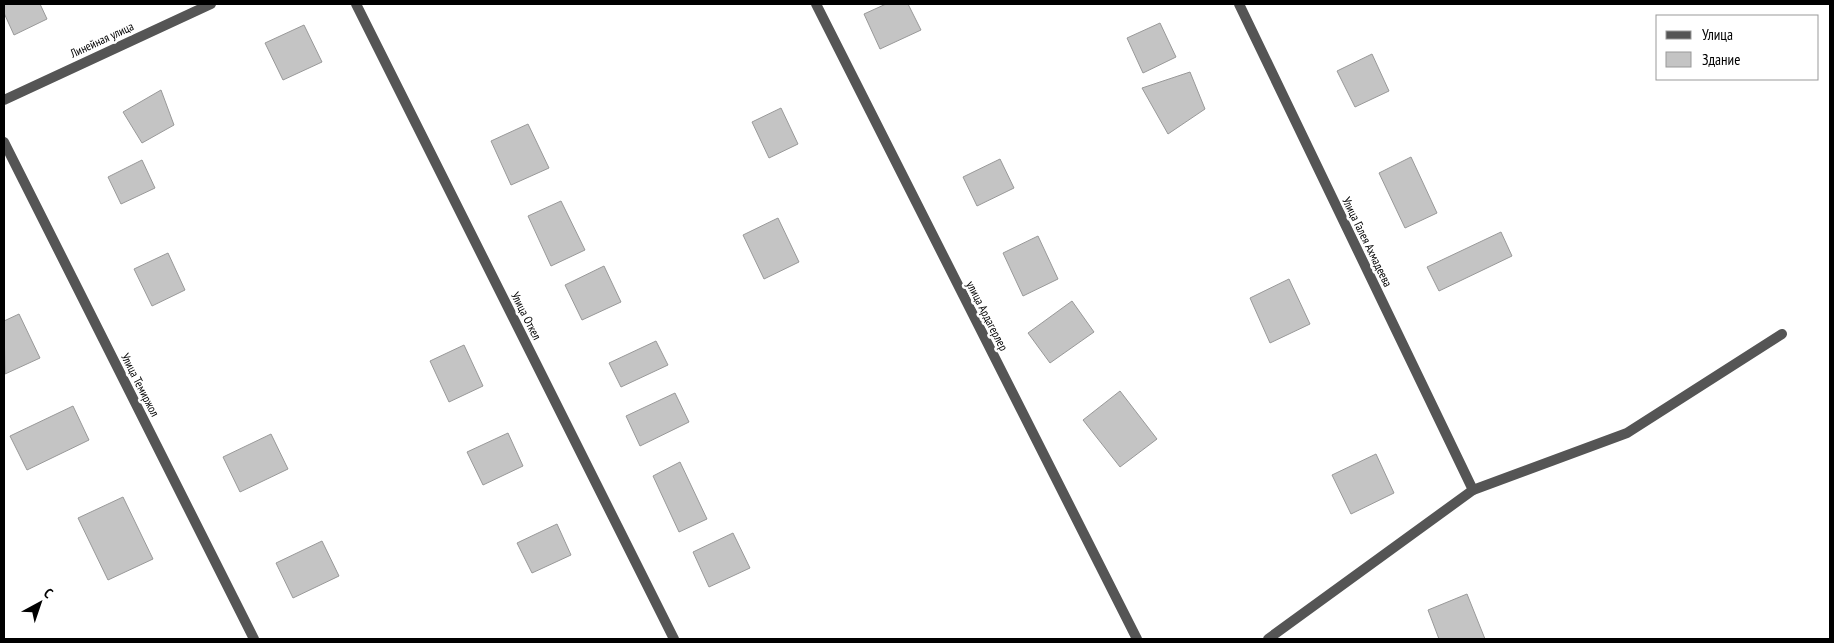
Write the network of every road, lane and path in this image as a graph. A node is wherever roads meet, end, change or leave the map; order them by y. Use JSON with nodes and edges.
{"nodes":[{"id":1,"x":211,"y":4,"type":"edge"},
{"id":2,"x":356,"y":4,"type":"edge"},
{"id":3,"x":816,"y":4,"type":"edge"},
{"id":4,"x":1239,"y":4,"type":"edge"},
{"id":5,"x":4,"y":100,"type":"edge"},
{"id":6,"x":4,"y":142,"type":"edge"},
{"id":7,"x":1782,"y":334,"type":"dead end"},
{"id":8,"x":1473,"y":490,"type":"junction"},
{"id":9,"x":254,"y":639,"type":"edge"},
{"id":10,"x":674,"y":639,"type":"edge"},
{"id":11,"x":1137,"y":639,"type":"edge"},
{"id":12,"x":1268,"y":639,"type":"edge"}],
"edges":[{"from":1,"to":5,"type":"street","name":"Линейная улица"},
{"from":2,"to":10,"type":"street","name":"Улица Откел"},
{"from":3,"to":11,"type":"street","name":"улица Ардагерлер"},
{"from":4,"to":8,"type":"street","name":"Улица Галея Ахмадеева"},
{"from":6,"to":9,"type":"street","name":"Улица Темиржол"},
{"from":7,"to":8,"type":"street"},
{"from":8,"to":12,"type":"street"}]}
